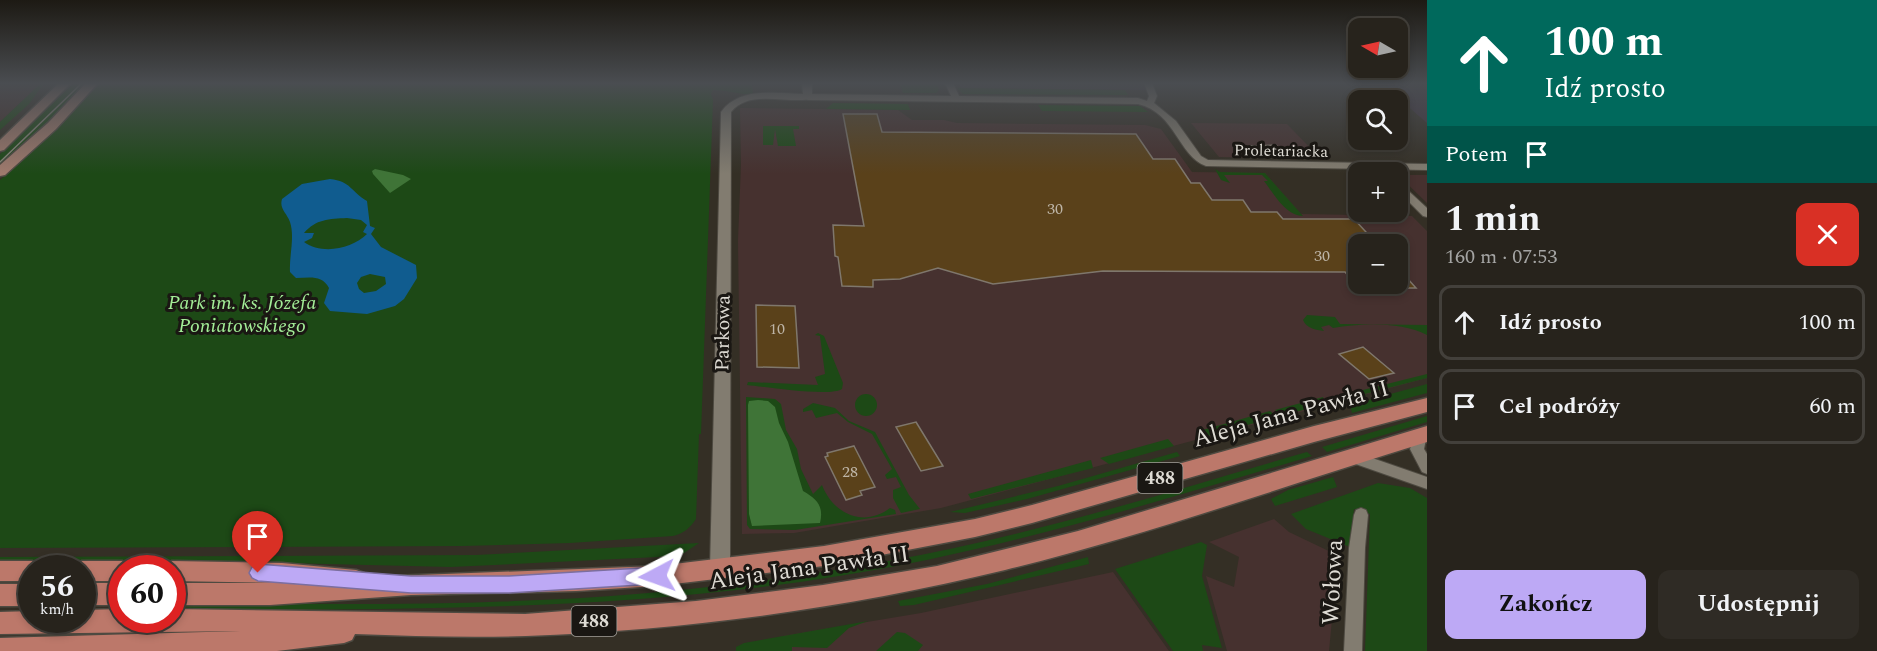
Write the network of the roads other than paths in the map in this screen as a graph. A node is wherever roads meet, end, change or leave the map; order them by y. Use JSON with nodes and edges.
{"nodes":[{"id":1,"x":35,"y":113,"type":"edge"},
{"id":2,"x":64,"y":113,"type":"edge"},
{"id":3,"x":726,"y":113,"type":"edge"},
{"id":4,"x":1163,"y":113,"type":"edge"},
{"id":5,"x":0,"y":147,"type":"edge"},
{"id":6,"x":1427,"y":167,"type":"edge"},
{"id":7,"x":1408,"y":168,"type":"edge"},
{"id":8,"x":1348,"y":169,"type":"edge"},
{"id":9,"x":0,"y":172,"type":"edge"},
{"id":10,"x":1408,"y":196,"type":"edge"},
{"id":11,"x":1427,"y":214,"type":"edge"},
{"id":12,"x":1427,"y":405,"type":"edge"},
{"id":13,"x":1424,"y":435,"type":"edge"},
{"id":14,"x":1351,"y":457,"type":"junction"},
{"id":15,"x":1427,"y":468,"type":"edge"},
{"id":16,"x":1427,"y":483,"type":"edge"},
{"id":17,"x":1361,"y":515,"type":"dead end"},
{"id":18,"x":720,"y":568,"type":"junction"},
{"id":19,"x":0,"y":571,"type":"edge"},
{"id":20,"x":18,"y":571,"type":"edge"},
{"id":21,"x":186,"y":572,"type":"edge"},
{"id":22,"x":411,"y":585,"type":"junction"},
{"id":23,"x":186,"y":594,"type":"edge"},
{"id":24,"x":0,"y":595,"type":"edge"},
{"id":25,"x":18,"y":595,"type":"edge"},
{"id":26,"x":0,"y":623,"type":"edge"},
{"id":27,"x":399,"y":626,"type":"junction"},
{"id":28,"x":0,"y":650,"type":"edge"},
{"id":29,"x":1353,"y":651,"type":"edge"}],
"edges":[{"from":1,"to":5,"type":"main road"},
{"from":2,"to":9,"type":"main road"},
{"from":3,"to":18,"type":"street","name":"Parkowa"},
{"from":4,"to":8,"type":"street","name":"Proletariacka"},
{"from":6,"to":7,"type":"street","name":"Proletariacka"},
{"from":10,"to":11,"type":"street"},
{"from":12,"to":18,"type":"main road","name":"Aleja Jana Pawła II","number":"488"},
{"from":13,"to":14,"type":"main road","name":"Aleja Jana Pawła II","number":"488"},
{"from":13,"to":15,"type":"street"},
{"from":14,"to":16,"type":"street"},
{"from":14,"to":27,"type":"main road","name":"Aleja Jana Pawła II","number":"488"},
{"from":17,"to":29,"type":"street","name":"Wołowa"},
{"from":18,"to":22,"type":"main road","name":"Aleja Jana Pawła II","number":"488"},
{"from":19,"to":20,"type":"main road"},
{"from":21,"to":22,"type":"main road"},
{"from":22,"to":23,"type":"main road","name":"Aleja Jana Pawła II","number":"488"},
{"from":24,"to":25,"type":"main road"},
{"from":26,"to":27,"type":"main road","name":"Aleja Jana Pawła II","number":"488"},
{"from":27,"to":28,"type":"main road"}]}
